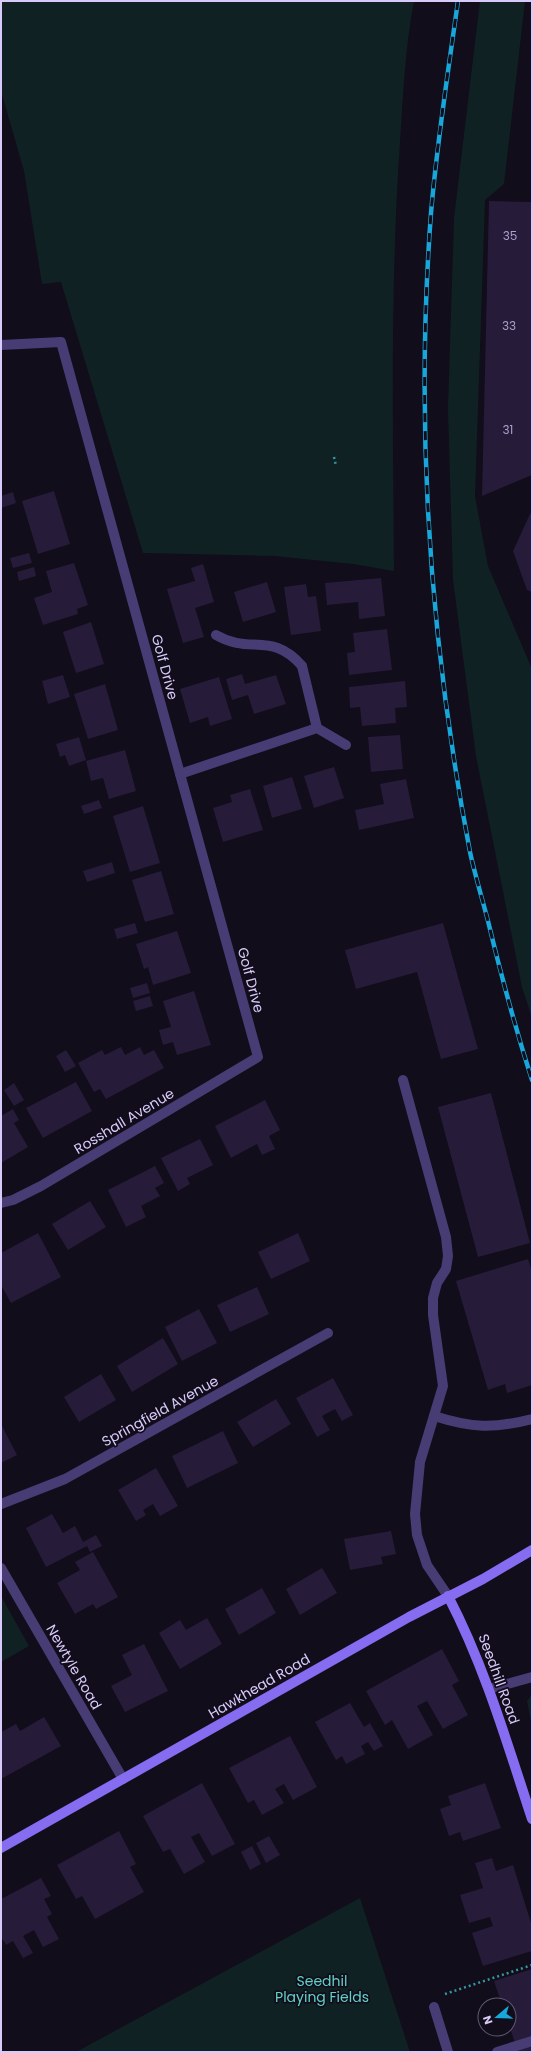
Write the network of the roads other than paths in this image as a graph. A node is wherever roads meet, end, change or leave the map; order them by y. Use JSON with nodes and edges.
{"nodes":[{"id":1,"x":1,"y":345,"type":"edge"},
{"id":2,"x":216,"y":635,"type":"dead end"},
{"id":3,"x":317,"y":728,"type":"junction"},
{"id":4,"x":346,"y":745,"type":"dead end"},
{"id":5,"x":180,"y":774,"type":"junction"},
{"id":6,"x":258,"y":1058,"type":"joint"},
{"id":7,"x":403,"y":1080,"type":"dead end"},
{"id":8,"x":1,"y":1203,"type":"edge"},
{"id":9,"x":328,"y":1333,"type":"dead end"},
{"id":10,"x":434,"y":1416,"type":"junction"},
{"id":11,"x":532,"y":1419,"type":"edge"},
{"id":12,"x":1,"y":1504,"type":"edge"},
{"id":13,"x":532,"y":1550,"type":"edge"},
{"id":14,"x":1,"y":1568,"type":"edge"},
{"id":15,"x":448,"y":1596,"type":"junction"},
{"id":16,"x":532,"y":1677,"type":"edge"},
{"id":17,"x":489,"y":1689,"type":"junction"},
{"id":18,"x":123,"y":1779,"type":"junction"},
{"id":19,"x":532,"y":1819,"type":"edge"},
{"id":20,"x":1,"y":1848,"type":"edge"},
{"id":21,"x":434,"y":2006,"type":"road end"},
{"id":22,"x":532,"y":2040,"type":"edge"},
{"id":23,"x":448,"y":2052,"type":"edge"},
{"id":24,"x":497,"y":2052,"type":"edge"}],
"edges":[{"from":1,"to":5,"type":"street","name":"Golf Drive"},
{"from":2,"to":3,"type":"street"},
{"from":3,"to":4,"type":"street"},
{"from":3,"to":5,"type":"street"},
{"from":5,"to":6,"type":"street","name":"Golf Drive"},
{"from":6,"to":8,"type":"street","name":"Rosshall Avenue"},
{"from":7,"to":10,"type":"street"},
{"from":9,"to":12,"type":"street","name":"Springfield Avenue"},
{"from":10,"to":11,"type":"street"},
{"from":10,"to":15,"type":"street"},
{"from":13,"to":15,"type":"street","name":"Hawkhead Road"},
{"from":14,"to":18,"type":"street","name":"Newtyle Road"},
{"from":15,"to":17,"type":"street","name":"Seedhill Road"},
{"from":15,"to":18,"type":"street","name":"Hawkhead Road"},
{"from":16,"to":17,"type":"street"},
{"from":17,"to":19,"type":"street","name":"Seedhill Road"},
{"from":18,"to":20,"type":"street","name":"Hawkhead Road"},
{"from":21,"to":23,"type":"street"},
{"from":22,"to":24,"type":"street"}]}
